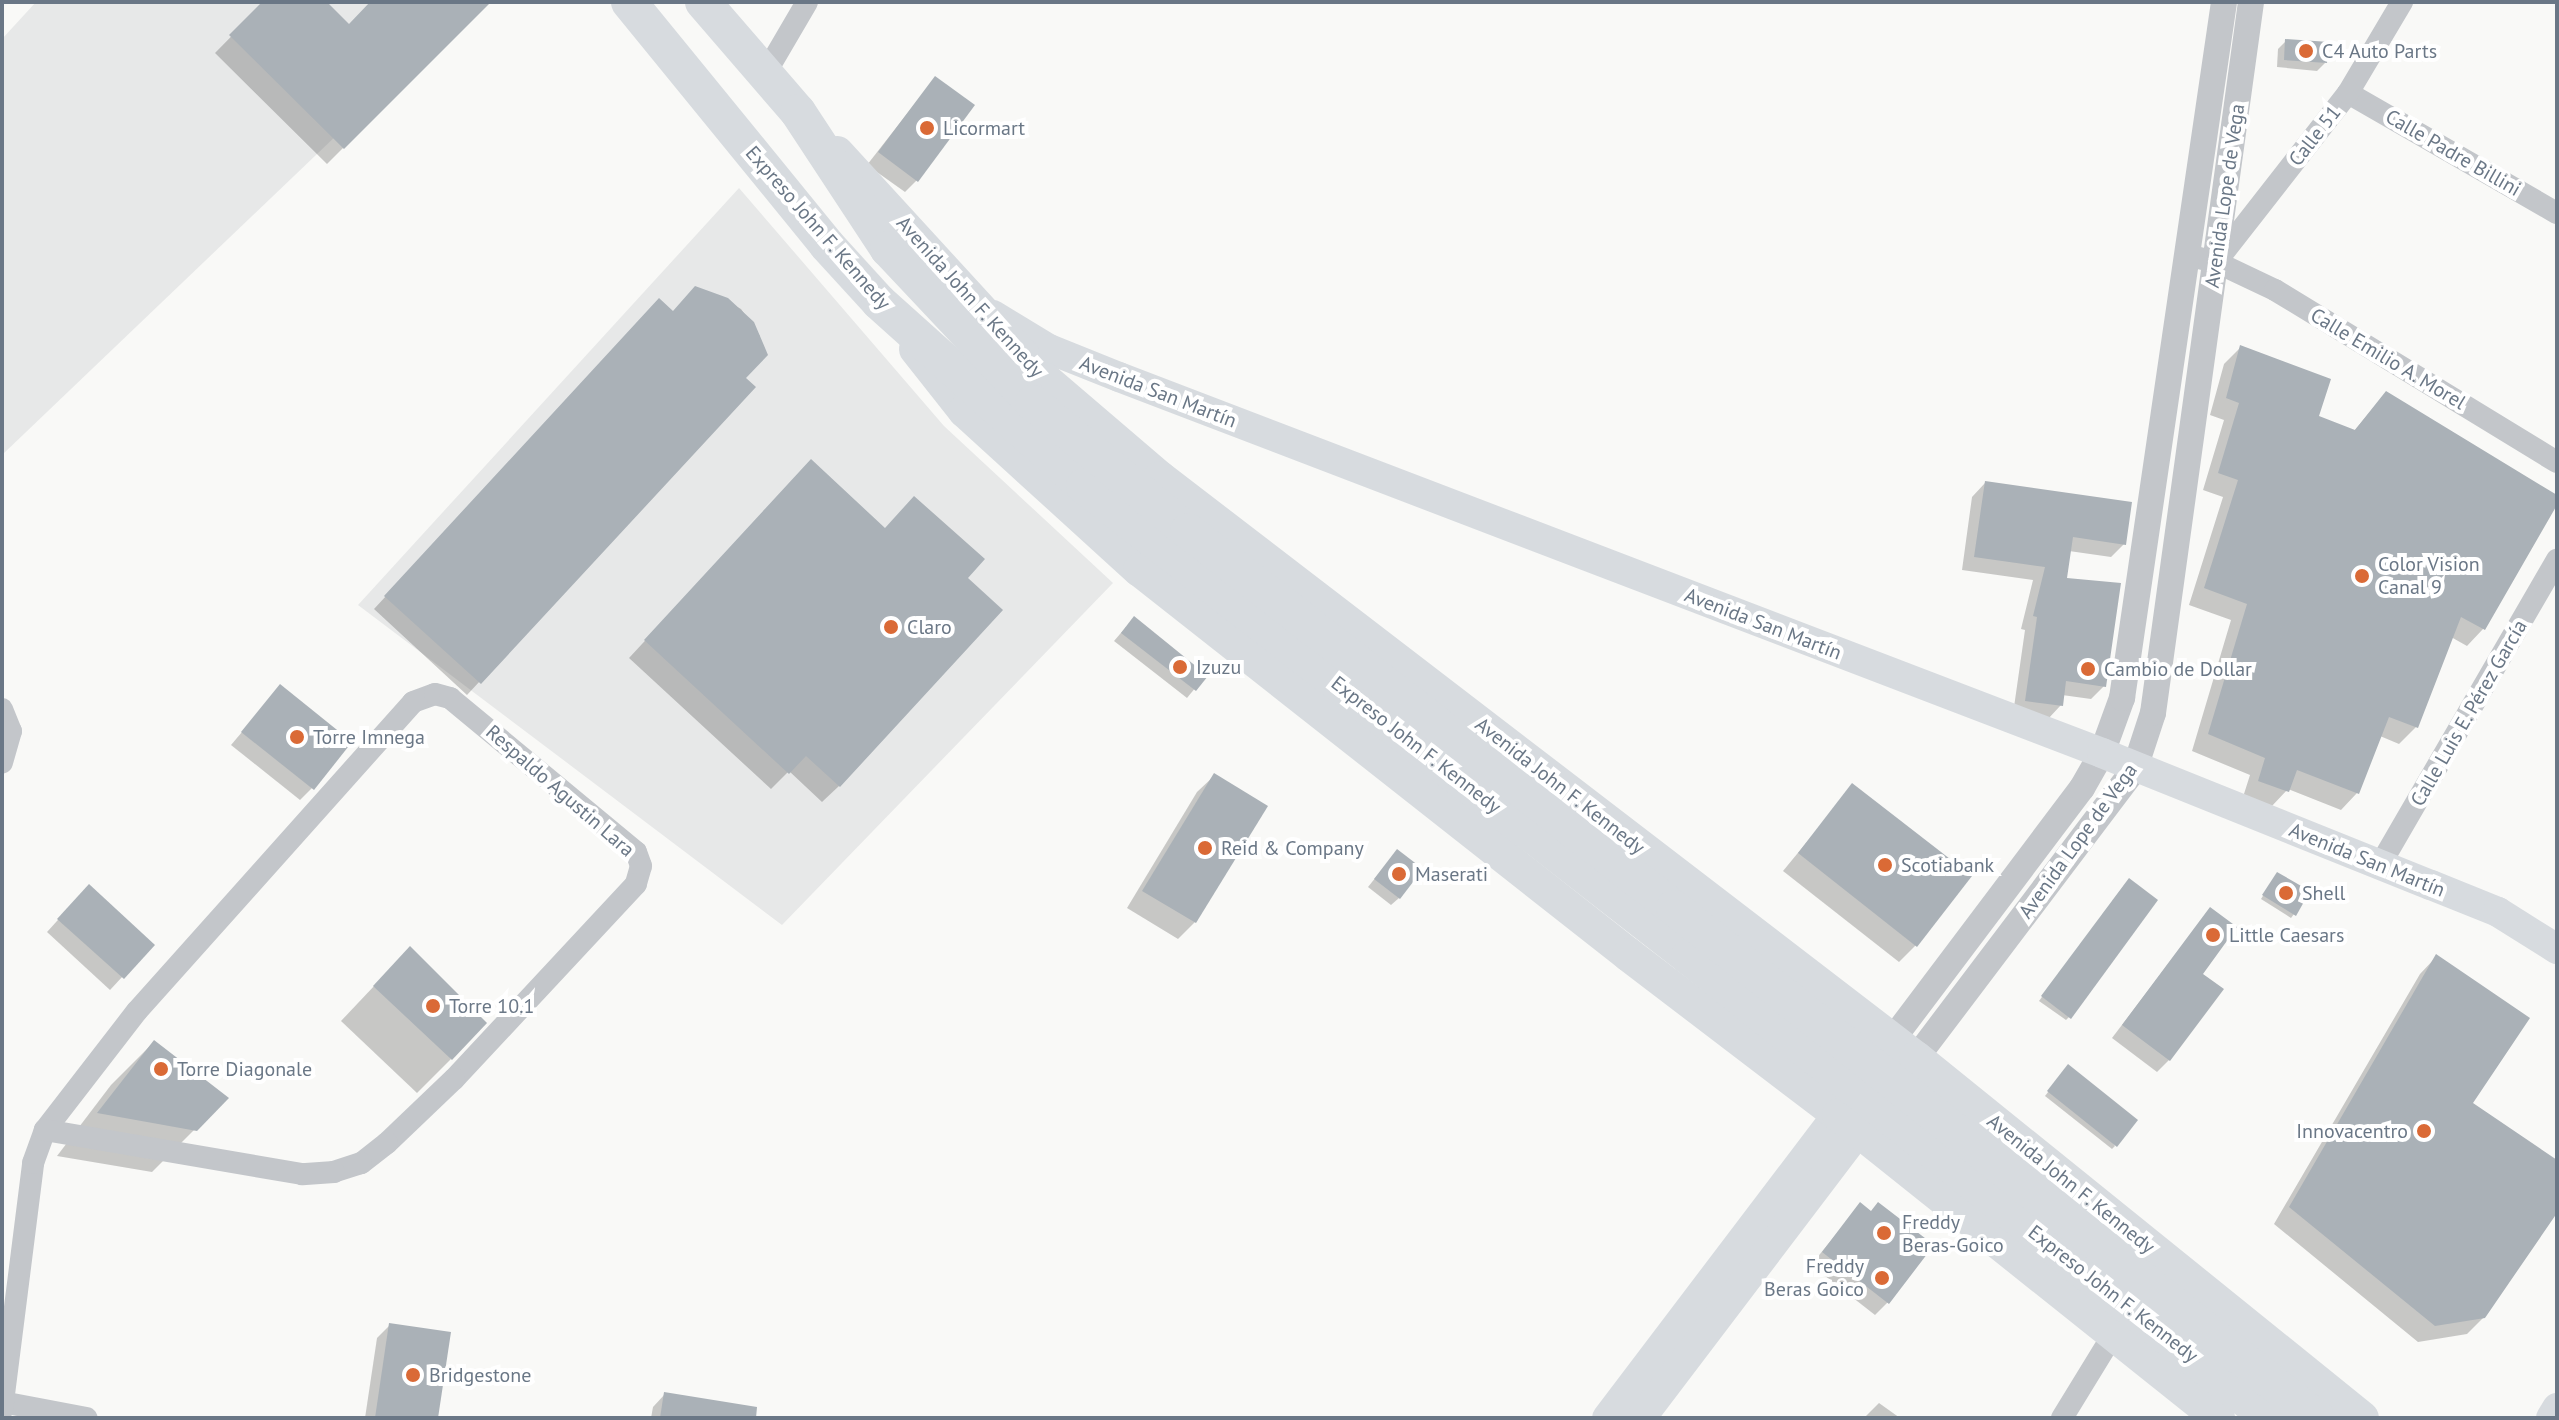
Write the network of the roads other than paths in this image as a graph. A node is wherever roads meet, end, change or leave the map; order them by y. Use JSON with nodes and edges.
{"nodes":[{"id":1,"x":629,"y":2,"type":"edge"},
{"id":2,"x":703,"y":2,"type":"edge"},
{"id":3,"x":807,"y":2,"type":"edge"},
{"id":4,"x":2224,"y":2,"type":"edge"},
{"id":5,"x":2251,"y":2,"type":"edge"},
{"id":6,"x":2402,"y":2,"type":"edge"},
{"id":7,"x":765,"y":74,"type":"junction"},
{"id":8,"x":2348,"y":93,"type":"junction"},
{"id":9,"x":798,"y":112,"type":"junction"},
{"id":10,"x":2557,"y":213,"type":"edge"},
{"id":11,"x":2187,"y":255,"type":"junction"},
{"id":12,"x":2216,"y":262,"type":"junction"},
{"id":13,"x":969,"y":301,"type":"junction"},
{"id":14,"x":879,"y":302,"type":"junction"},
{"id":15,"x":2557,"y":462,"type":"edge"},
{"id":16,"x":1178,"y":543,"type":"junction"},
{"id":17,"x":2557,"y":560,"type":"edge"},
{"id":18,"x":2,"y":709,"type":"edge"},
{"id":19,"x":2102,"y":753,"type":"junction"},
{"id":20,"x":2,"y":763,"type":"edge"},
{"id":21,"x":2135,"y":768,"type":"junction"},
{"id":22,"x":2380,"y":865,"type":"junction"},
{"id":23,"x":1683,"y":880,"type":"junction"},
{"id":24,"x":2557,"y":949,"type":"edge"},
{"id":25,"x":1629,"y":955,"type":"junction"},
{"id":26,"x":1904,"y":1049,"type":"junction"},
{"id":27,"x":1849,"y":1123,"type":"junction"},
{"id":28,"x":45,"y":1130,"type":"junction"},
{"id":29,"x":2116,"y":1221,"type":"junction"},
{"id":30,"x":2064,"y":1295,"type":"junction"},
{"id":31,"x":2114,"y":1333,"type":"junction"},
{"id":32,"x":2303,"y":1371,"type":"junction"},
{"id":33,"x":3,"y":1405,"type":"edge"},
{"id":34,"x":2557,"y":1408,"type":"edge"},
{"id":35,"x":87,"y":1418,"type":"edge"},
{"id":36,"x":1607,"y":1418,"type":"edge"},
{"id":37,"x":1641,"y":1418,"type":"edge"},
{"id":38,"x":2062,"y":1418,"type":"edge"},
{"id":39,"x":2218,"y":1418,"type":"edge"},
{"id":40,"x":2269,"y":1418,"type":"edge"},
{"id":41,"x":2317,"y":1418,"type":"edge"},
{"id":42,"x":2336,"y":1418,"type":"edge"},
{"id":43,"x":2362,"y":1418,"type":"edge"},
{"id":44,"x":2551,"y":1418,"type":"edge"}],
"edges":[{"from":1,"to":14,"type":"highway","name":"Expreso John F. Kennedy"},
{"from":2,"to":7,"type":"highway","name":"Expreso John F. Kennedy"},
{"from":3,"to":7,"type":"street"},
{"from":4,"to":11,"type":"street","name":"Avenida Lope de Vega"},
{"from":5,"to":12,"type":"street","name":"Avenida Lope de Vega"},
{"from":6,"to":8,"type":"street","name":"Calle 51"},
{"from":7,"to":9,"type":"highway","name":"Expreso John F. Kennedy"},
{"from":8,"to":10,"type":"street","name":"Calle Padre Billini"},
{"from":8,"to":12,"type":"street","name":"Calle 51"},
{"from":9,"to":13,"type":"main road","name":"Avenida John F. Kennedy"},
{"from":9,"to":16,"type":"highway","name":"Expreso John F. Kennedy"},
{"from":11,"to":12,"type":"street","name":"Calle Emilio A. Morel"},
{"from":11,"to":19,"type":"street","name":"Avenida Lope de Vega"},
{"from":12,"to":15,"type":"street","name":"Calle Emilio A. Morel"},
{"from":12,"to":21,"type":"street","name":"Avenida Lope de Vega"},
{"from":13,"to":19,"type":"main road","name":"Avenida San Martín"},
{"from":13,"to":23,"type":"main road","name":"Avenida John F. Kennedy"},
{"from":14,"to":16,"type":"highway","name":"Expreso John F. Kennedy"},
{"from":14,"to":25,"type":"main road"},
{"from":16,"to":40,"type":"highway","name":"Expreso John F. Kennedy"},
{"from":16,"to":41,"type":"highway","name":"Expreso John F. Kennedy"},
{"from":17,"to":22,"type":"street","name":"Calle Luis E. Pérez García"},
{"from":18,"to":20,"type":"street"},
{"from":19,"to":21,"type":"main road","name":"Avenida San Martín"},
{"from":19,"to":26,"type":"street","name":"Avenida Lope de Vega"},
{"from":21,"to":22,"type":"main road","name":"Avenida San Martín"},
{"from":21,"to":26,"type":"street","name":"Avenida Lope de Vega"},
{"from":22,"to":24,"type":"main road","name":"Avenida San Martín"},
{"from":23,"to":25,"type":"main road"},
{"from":23,"to":26,"type":"main road","name":"Avenida John F. Kennedy"},
{"from":25,"to":27,"type":"main road"},
{"from":26,"to":27,"type":"main road","name":"Avenida Lope de Vega"},
{"from":26,"to":29,"type":"main road","name":"Avenida John F. Kennedy"},
{"from":27,"to":30,"type":"main road"},
{"from":27,"to":36,"type":"main road","name":"Avenida Lope de Vega"},
{"from":27,"to":37,"type":"main road","name":"Avenida Lope de Vega"},
{"from":28,"to":28,"type":"street","name":"Respaldo Agustin Lara"},
{"from":28,"to":33,"type":"street"},
{"from":29,"to":30,"type":"main road"},
{"from":29,"to":32,"type":"main road","name":"Avenida John F. Kennedy"},
{"from":30,"to":31,"type":"main road"},
{"from":31,"to":38,"type":"street"},
{"from":31,"to":39,"type":"main road"},
{"from":32,"to":42,"type":"main road"},
{"from":32,"to":43,"type":"main road","name":"Avenida John F. Kennedy"},
{"from":33,"to":35,"type":"street"},
{"from":34,"to":44,"type":"main road"}]}
